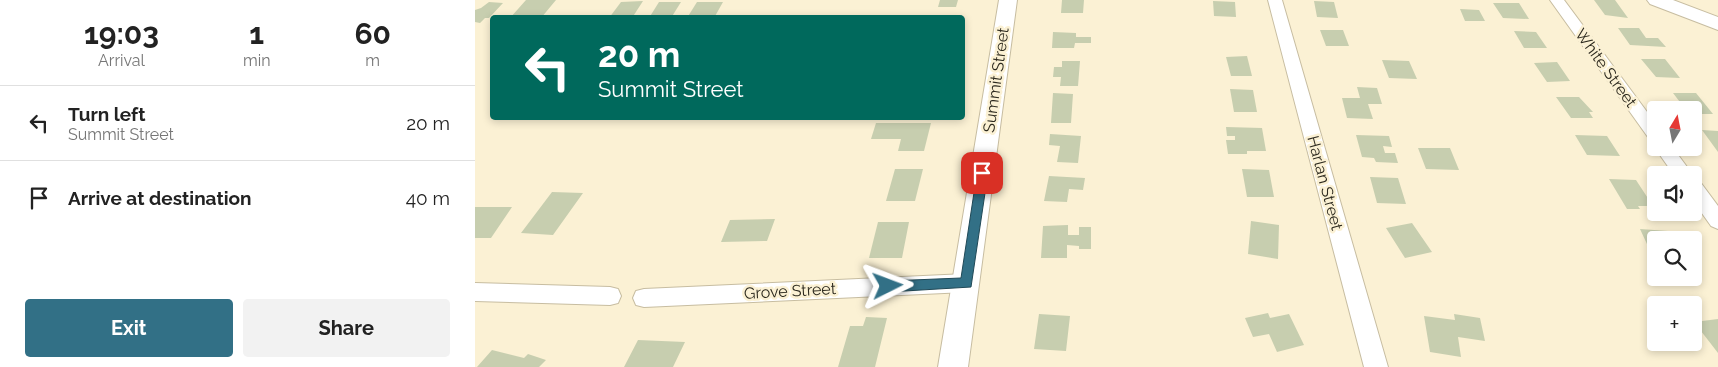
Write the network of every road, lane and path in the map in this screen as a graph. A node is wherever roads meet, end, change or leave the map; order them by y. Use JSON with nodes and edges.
{"nodes":[{"id":1,"x":1008,"y":0,"type":"edge"},
{"id":2,"x":1275,"y":0,"type":"edge"},
{"id":3,"x":1557,"y":0,"type":"edge"},
{"id":4,"x":1656,"y":0,"type":"edge"},
{"id":5,"x":1718,"y":24,"type":"edge"},
{"id":6,"x":1647,"y":124,"type":"edge"},
{"id":7,"x":1670,"y":156,"type":"edge"},
{"id":8,"x":1678,"y":166,"type":"edge"},
{"id":9,"x":1702,"y":199,"type":"edge"},
{"id":10,"x":1718,"y":221,"type":"edge"},
{"id":11,"x":966,"y":283,"type":"junction"},
{"id":12,"x":475,"y":292,"type":"edge"},
{"id":13,"x":610,"y":296,"type":"dead end"},
{"id":14,"x":645,"y":298,"type":"dead end"},
{"id":15,"x":953,"y":367,"type":"edge"},
{"id":16,"x":1376,"y":367,"type":"edge"}],
"edges":[{"from":1,"to":11,"type":"street","name":"Summit Street"},
{"from":2,"to":16,"type":"street","name":"Harlan Street"},
{"from":3,"to":6,"type":"street","name":"White Street"},
{"from":4,"to":5,"type":"street"},
{"from":7,"to":8,"type":"street"},
{"from":9,"to":10,"type":"street"},
{"from":11,"to":14,"type":"street","name":"Grove Street"},
{"from":11,"to":15,"type":"street","name":"Summit Street"},
{"from":12,"to":13,"type":"street"}]}
